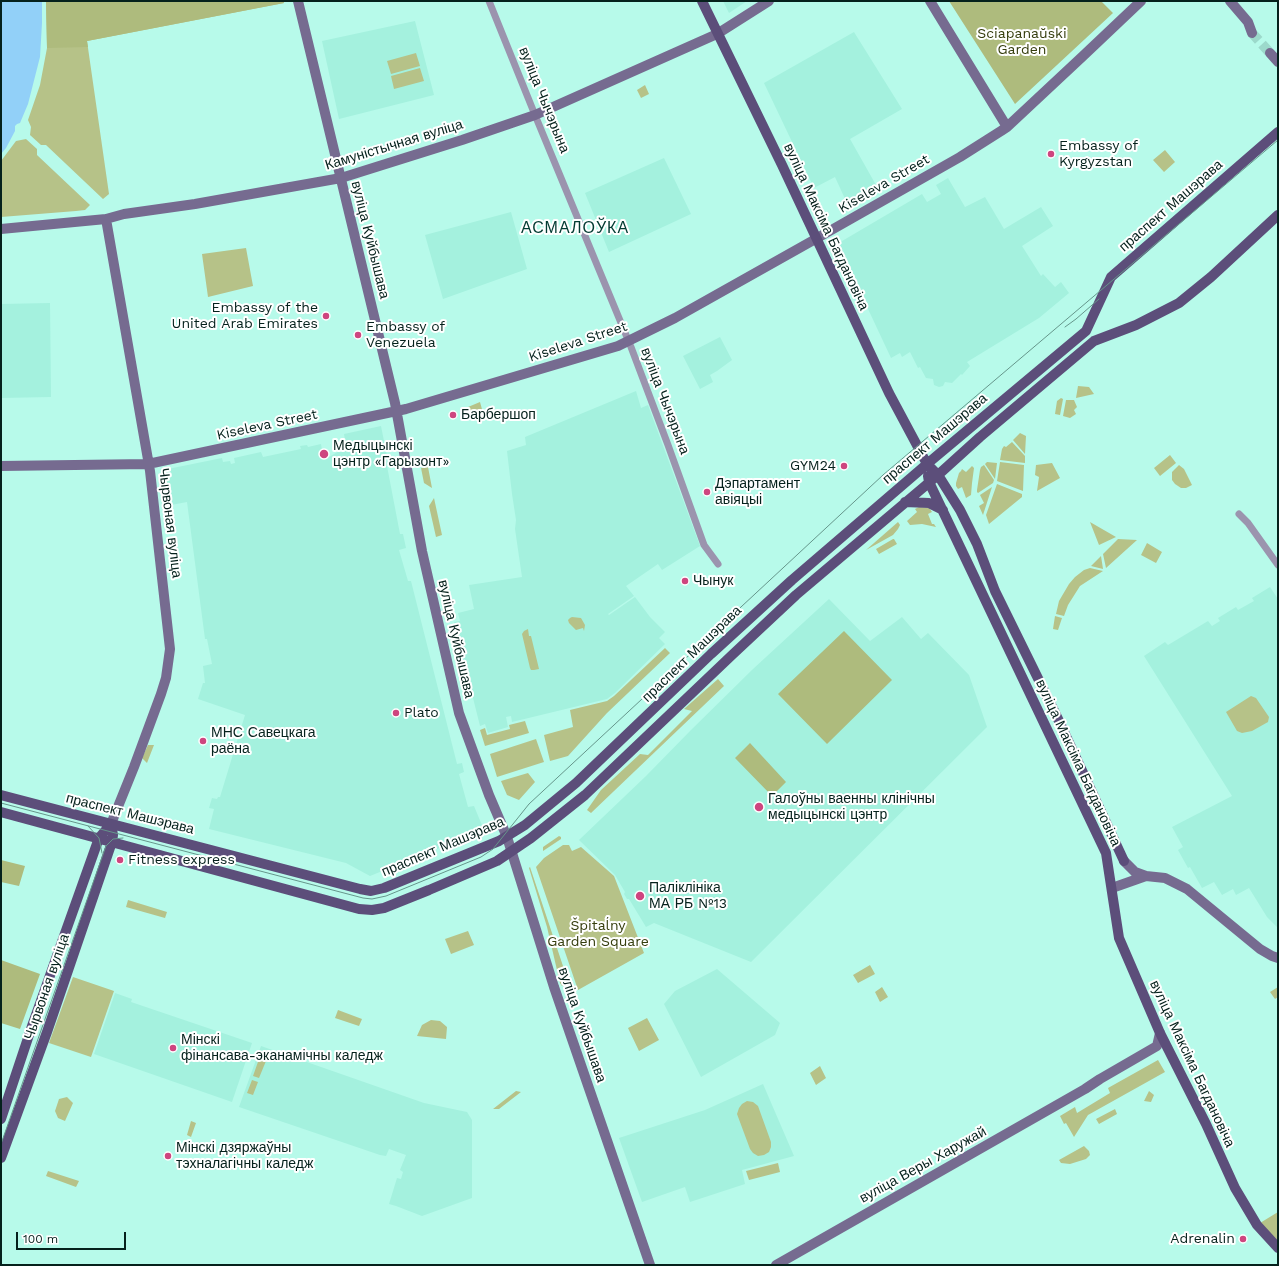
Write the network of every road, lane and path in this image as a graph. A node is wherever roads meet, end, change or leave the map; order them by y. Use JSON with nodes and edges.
{"nodes":[{"id":1,"x":298,"y":1,"type":"edge"},
{"id":2,"x":490,"y":1,"type":"edge"},
{"id":3,"x":702,"y":1,"type":"edge"},
{"id":4,"x":769,"y":1,"type":"edge"},
{"id":5,"x":930,"y":1,"type":"edge"},
{"id":6,"x":1142,"y":1,"type":"edge"},
{"id":7,"x":1230,"y":1,"type":"edge"},
{"id":8,"x":1252,"y":33,"type":"tunnel mouth"},
{"id":9,"x":717,"y":34,"type":"junction"},
{"id":10,"x":1270,"y":53,"type":"tunnel mouth"},
{"id":11,"x":1278,"y":62,"type":"edge"},
{"id":12,"x":535,"y":115,"type":"junction"},
{"id":13,"x":1007,"y":127,"type":"junction"},
{"id":14,"x":1278,"y":132,"type":"edge"},
{"id":15,"x":341,"y":178,"type":"junction"},
{"id":16,"x":1278,"y":215,"type":"edge"},
{"id":17,"x":106,"y":218,"type":"junction"},
{"id":18,"x":1,"y":229,"type":"edge"},
{"id":19,"x":817,"y":238,"type":"junction"},
{"id":20,"x":1081,"y":335,"type":"junction"},
{"id":21,"x":629,"y":342,"type":"junction"},
{"id":22,"x":1090,"y":345,"type":"junction"},
{"id":23,"x":397,"y":411,"type":"junction"},
{"id":24,"x":148,"y":464,"type":"junction"},
{"id":25,"x":927,"y":464,"type":"junction"},
{"id":26,"x":1,"y":466,"type":"edge"},
{"id":27,"x":938,"y":475,"type":"junction"},
{"id":28,"x":929,"y":482,"type":"junction"},
{"id":29,"x":904,"y":502,"type":"junction"},
{"id":30,"x":943,"y":510,"type":"junction"},
{"id":31,"x":1239,"y":514,"type":"dead end"},
{"id":32,"x":718,"y":564,"type":"dead end"},
{"id":33,"x":1278,"y":565,"type":"edge"},
{"id":34,"x":792,"y":580,"type":"junction"},
{"id":35,"x":796,"y":595,"type":"junction"},
{"id":36,"x":691,"y":674,"type":"junction"},
{"id":37,"x":1038,"y":679,"type":"junction"},
{"id":38,"x":701,"y":684,"type":"junction"},
{"id":39,"x":1027,"y":686,"type":"junction"},
{"id":40,"x":1,"y":795,"type":"edge"},
{"id":41,"x":1,"y":812,"type":"edge"},
{"id":42,"x":111,"y":824,"type":"junction"},
{"id":43,"x":99,"y":838,"type":"junction"},
{"id":44,"x":507,"y":838,"type":"junction"},
{"id":45,"x":112,"y":842,"type":"junction"},
{"id":46,"x":511,"y":852,"type":"junction"},
{"id":47,"x":1124,"y":861,"type":"joint"},
{"id":48,"x":1146,"y":876,"type":"junction"},
{"id":49,"x":1112,"y":888,"type":"junction"},
{"id":50,"x":1278,"y":958,"type":"edge"},
{"id":51,"x":1160,"y":1033,"type":"junction"},
{"id":52,"x":1170,"y":1053,"type":"junction"},
{"id":53,"x":1085,"y":1089,"type":"junction"},
{"id":54,"x":1,"y":1119,"type":"edge"},
{"id":55,"x":1,"y":1158,"type":"edge"},
{"id":56,"x":1278,"y":1248,"type":"edge"},
{"id":57,"x":650,"y":1265,"type":"edge"},
{"id":58,"x":776,"y":1265,"type":"edge"}],
"edges":[{"from":1,"to":15,"type":"street","name":"вуліца Куйбышава"},
{"from":2,"to":12,"type":"street","name":"вуліца Чычэрына"},
{"from":3,"to":9,"type":"main road","name":"вуліца Максіма Багдановіча"},
{"from":4,"to":9,"type":"street","name":"Камуністычная вуліца"},
{"from":5,"to":13,"type":"street"},
{"from":6,"to":13,"type":"street","name":"Kiseleva Street"},
{"from":7,"to":8,"type":"street"},
{"from":9,"to":12,"type":"street","name":"Камуністычная вуліца"},
{"from":9,"to":19,"type":"main road","name":"вуліца Максіма Багдановіча"},
{"from":10,"to":11,"type":"street"},
{"from":12,"to":15,"type":"street","name":"Камуністычная вуліца"},
{"from":12,"to":21,"type":"street","name":"вуліца Чычэрына"},
{"from":13,"to":19,"type":"street","name":"Kiseleva Street"},
{"from":14,"to":20,"type":"main road","name":"праспект Машэрава"},
{"from":15,"to":17,"type":"street","name":"Камуністычная вуліца"},
{"from":15,"to":23,"type":"street","name":"вуліца Куйбышава"},
{"from":16,"to":22,"type":"main road","name":"праспект Машэрава"},
{"from":17,"to":18,"type":"street","name":"Камуністычная вуліца"},
{"from":17,"to":24,"type":"street","name":"Чырвоная вуліца"},
{"from":19,"to":21,"type":"street","name":"Kiseleva Street"},
{"from":19,"to":25,"type":"main road","name":"вуліца Максіма Багдановіча"},
{"from":20,"to":22,"type":"main road"},
{"from":20,"to":25,"type":"main road","name":"праспект Машэрава"},
{"from":21,"to":23,"type":"street","name":"Kiseleva Street"},
{"from":21,"to":32,"type":"street","name":"вуліца Чычэрына"},
{"from":22,"to":27,"type":"main road","name":"праспект Машэрава"},
{"from":23,"to":24,"type":"street","name":"Kiseleva Street"},
{"from":23,"to":44,"type":"street","name":"вуліца Куйбышава"},
{"from":24,"to":26,"type":"street","name":"Kiseleva Street"},
{"from":24,"to":42,"type":"street","name":"Чырвоная вуліца"},
{"from":25,"to":27,"type":"main road","name":"вуліца Максіма Багдановіча"},
{"from":25,"to":28,"type":"main road","name":"вуліца Максіма Багдановіча"},
{"from":25,"to":34,"type":"main road","name":"праспект Машэрава"},
{"from":27,"to":28,"type":"main road","name":"праспект Машэрава"},
{"from":27,"to":37,"type":"main road","name":"вуліца Максіма Багдановіча"},
{"from":28,"to":29,"type":"main road","name":"праспект Машэрава"},
{"from":28,"to":30,"type":"main road","name":"вуліца Максіма Багдановіча"},
{"from":29,"to":30,"type":"main road"},
{"from":29,"to":35,"type":"main road","name":"праспект Машэрава"},
{"from":30,"to":39,"type":"main road","name":"вуліца Максіма Багдановіча"},
{"from":31,"to":33,"type":"street"},
{"from":34,"to":35,"type":"main road"},
{"from":34,"to":36,"type":"main road","name":"праспект Машэрава"},
{"from":35,"to":38,"type":"main road","name":"праспект Машэрава"},
{"from":36,"to":38,"type":"main road"},
{"from":36,"to":44,"type":"main road","name":"праспект Машэрава"},
{"from":37,"to":39,"type":"main road"},
{"from":37,"to":47,"type":"main road","name":"вуліца Максіма Багдановіча"},
{"from":38,"to":46,"type":"main road","name":"праспект Машэрава"},
{"from":39,"to":49,"type":"main road","name":"вуліца Максіма Багдановіча"},
{"from":40,"to":42,"type":"main road","name":"праспект Машэрава"},
{"from":41,"to":43,"type":"main road","name":"праспект Машэрава"},
{"from":42,"to":43,"type":"main road","name":"Чырвоная вуліца"},
{"from":42,"to":44,"type":"main road","name":"праспект Машэрава"},
{"from":42,"to":45,"type":"main road","name":"Чырвоная вуліца"},
{"from":43,"to":45,"type":"main road","name":"праспект Машэрава"},
{"from":43,"to":54,"type":"main road","name":"Чырвоная вуліца"},
{"from":44,"to":46,"type":"street","name":"вуліца Куйбышава"},
{"from":45,"to":46,"type":"main road","name":"праспект Машэрава"},
{"from":45,"to":55,"type":"main road","name":"Чырвоная вуліца"},
{"from":46,"to":57,"type":"street","name":"вуліца Куйбышава"},
{"from":47,"to":48,"type":"street"},
{"from":48,"to":49,"type":"street"},
{"from":48,"to":50,"type":"street"},
{"from":49,"to":51,"type":"main road","name":"вуліца Максіма Багдановіча"},
{"from":51,"to":52,"type":"main road","name":"вуліца Максіма Багдановіча"},
{"from":51,"to":53,"type":"street","name":"вуліца Веры Харужай"},
{"from":52,"to":53,"type":"street","name":"вуліца Веры Харужай"},
{"from":52,"to":56,"type":"main road","name":"вуліца Максіма Багдановіча"},
{"from":53,"to":58,"type":"street","name":"вуліца Веры Харужай"}]}
